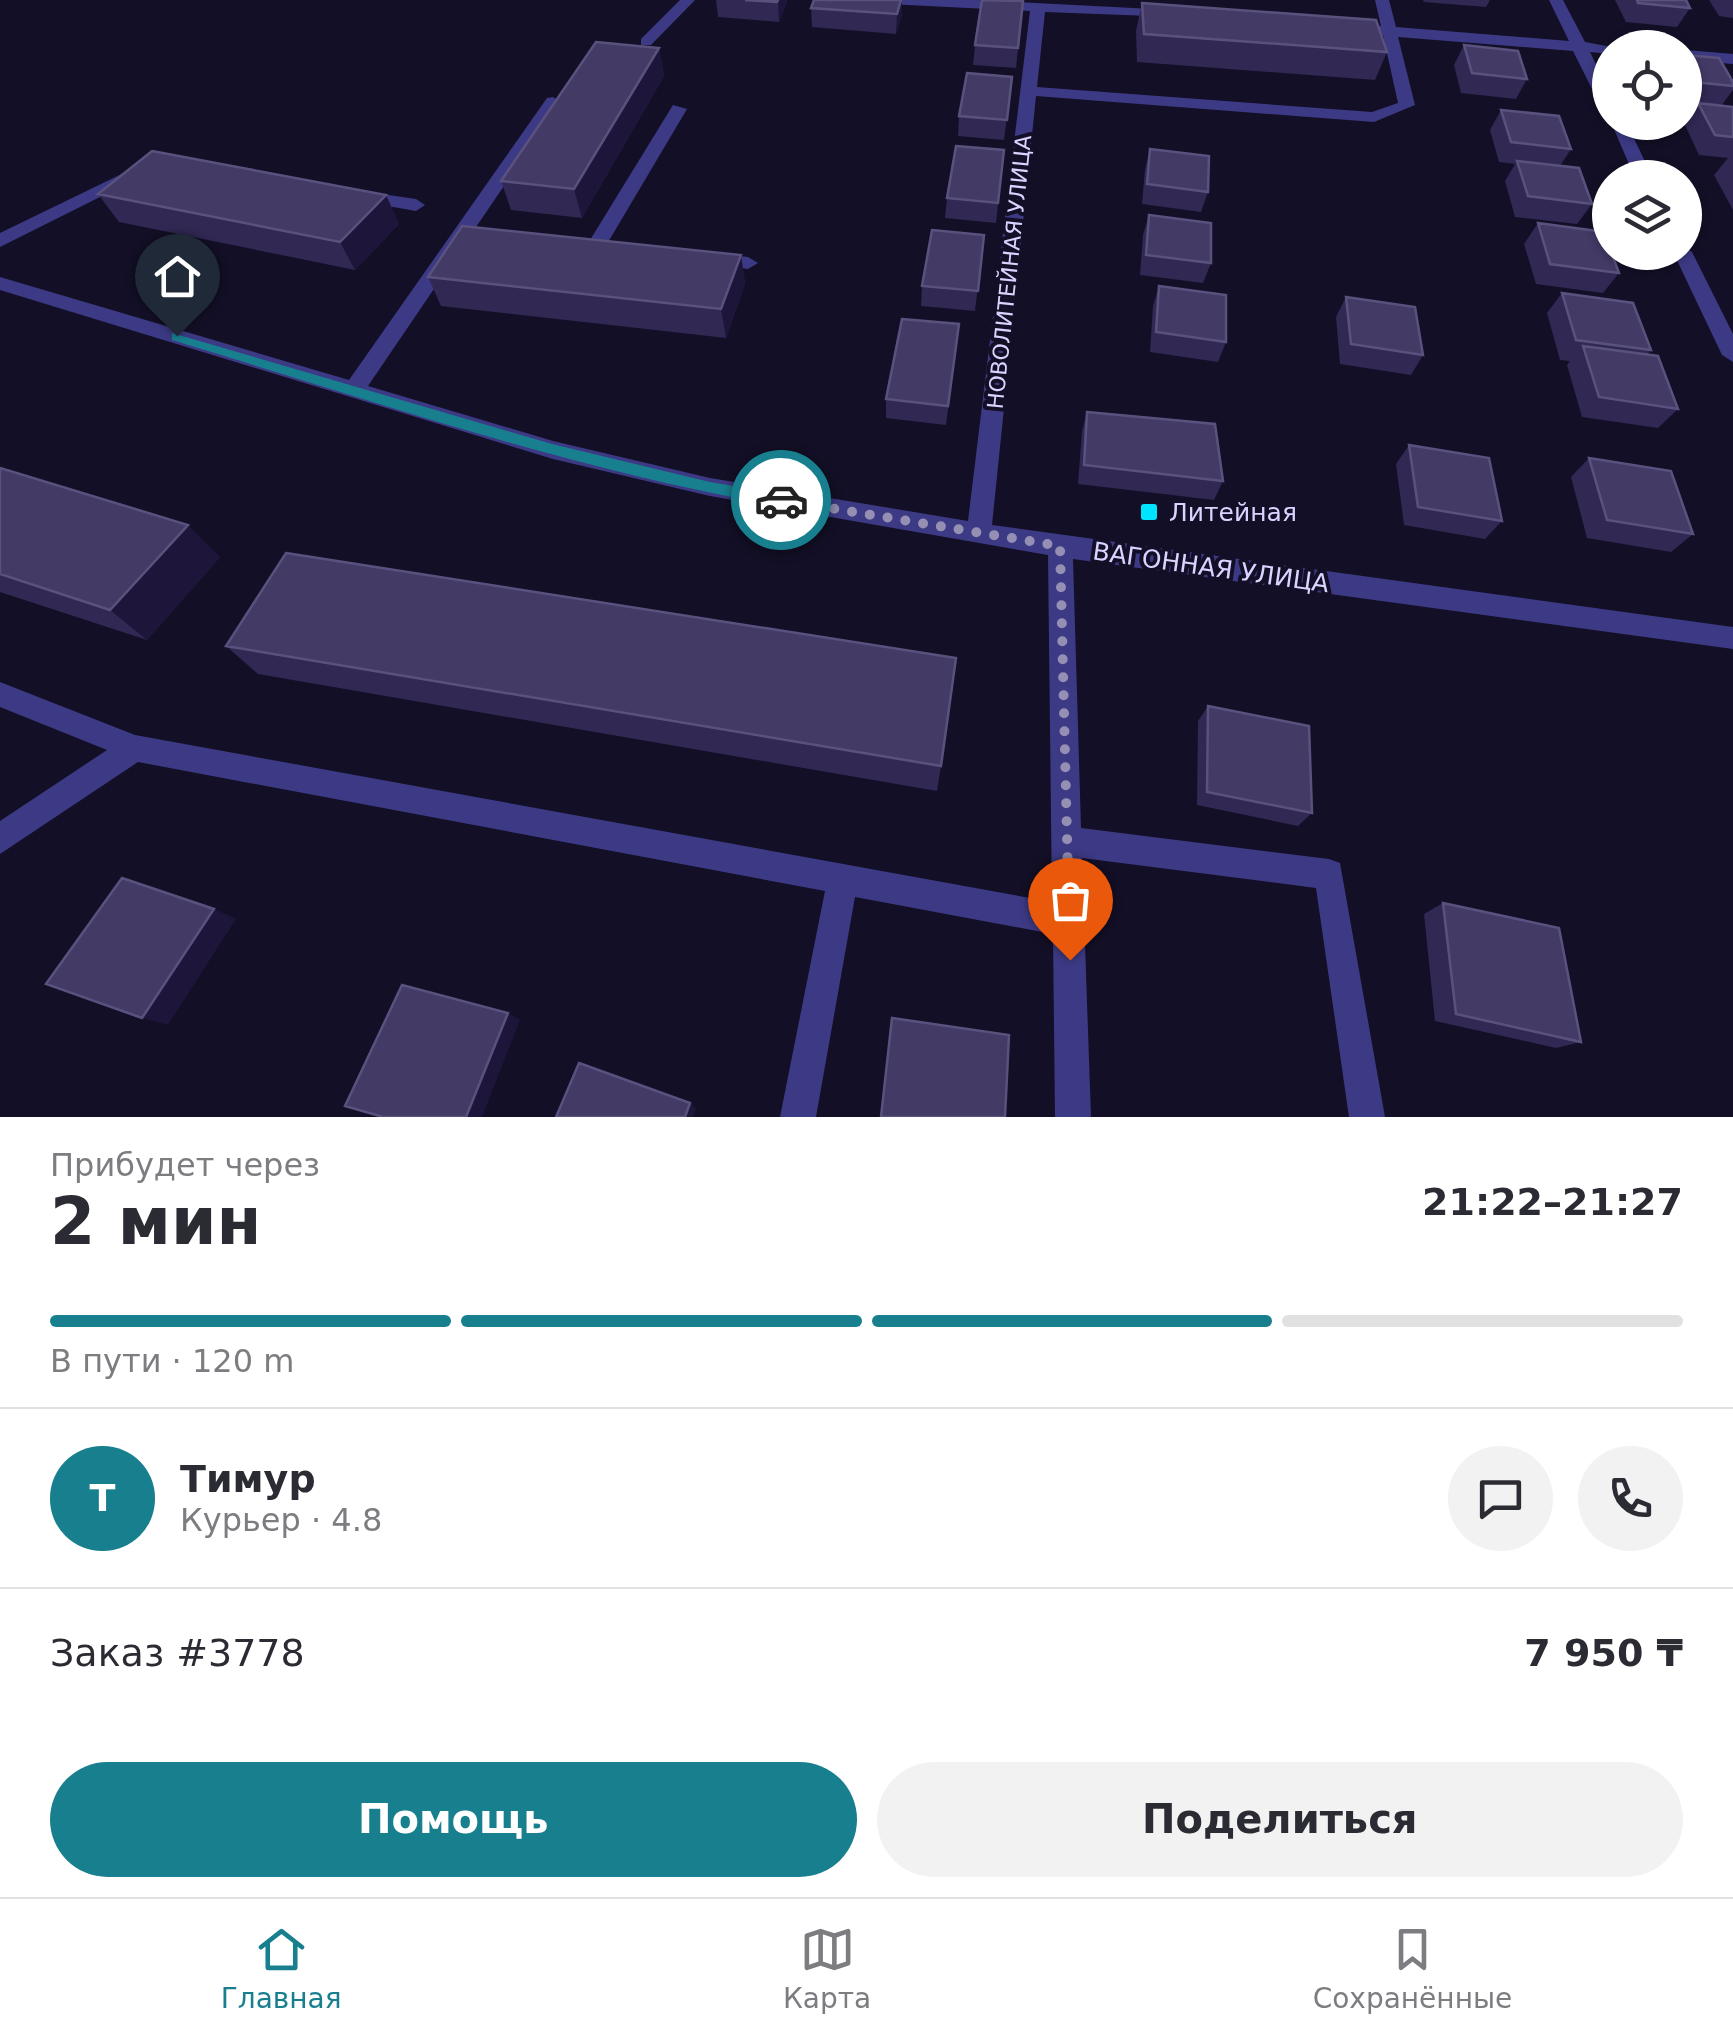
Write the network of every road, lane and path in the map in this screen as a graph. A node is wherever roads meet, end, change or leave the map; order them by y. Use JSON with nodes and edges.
{"nodes":[{"id":1,"x":688,"y":0,"type":"edge"},
{"id":2,"x":888,"y":0,"type":"edge"},
{"id":3,"x":1382,"y":0,"type":"edge"},
{"id":4,"x":1556,"y":0,"type":"edge"},
{"id":5,"x":1105,"y":4,"type":"edge"},
{"id":6,"x":1038,"y":10,"type":"junction"},
{"id":7,"x":1180,"y":15,"type":"edge"},
{"id":8,"x":1332,"y":27,"type":"edge"},
{"id":9,"x":1389,"y":32,"type":"junction"},
{"id":10,"x":646,"y":42,"type":"edge"},
{"id":11,"x":1579,"y":47,"type":"junction"},
{"id":12,"x":1592,"y":48,"type":"edge"},
{"id":13,"x":1702,"y":56,"type":"edge"},
{"id":14,"x":1733,"y":59,"type":"edge"},
{"id":15,"x":1592,"y":73,"type":"edge"},
{"id":16,"x":1029,"y":91,"type":"junction"},
{"id":17,"x":554,"y":102,"type":"edge"},
{"id":18,"x":679,"y":109,"type":"dead end"},
{"id":19,"x":152,"y":164,"type":"edge"},
{"id":20,"x":340,"y":193,"type":"edge"},
{"id":21,"x":416,"y":205,"type":"dead end"},
{"id":22,"x":0,"y":241,"type":"edge"},
{"id":23,"x":489,"y":242,"type":"edge"},
{"id":24,"x":598,"y":245,"type":"edge"},
{"id":25,"x":452,"y":249,"type":"junction"},
{"id":26,"x":691,"y":256,"type":"edge"},
{"id":27,"x":748,"y":264,"type":"dead end"},
{"id":28,"x":1691,"y":270,"type":"edge"},
{"id":29,"x":0,"y":283,"type":"edge"},
{"id":30,"x":1733,"y":355,"type":"edge"},
{"id":31,"x":354,"y":390,"type":"junction"},
{"id":32,"x":979,"y":533,"type":"junction"},
{"id":33,"x":1060,"y":546,"type":"junction"},
{"id":34,"x":1733,"y":638,"type":"edge"},
{"id":35,"x":0,"y":694,"type":"edge"},
{"id":36,"x":135,"y":748,"type":"junction"},
{"id":37,"x":0,"y":839,"type":"edge"},
{"id":38,"x":1066,"y":841,"type":"junction"},
{"id":39,"x":842,"y":879,"type":"junction"},
{"id":40,"x":1069,"y":921,"type":"junction"},
{"id":41,"x":798,"y":1117,"type":"edge"},
{"id":42,"x":1073,"y":1117,"type":"edge"},
{"id":43,"x":1367,"y":1117,"type":"edge"}],
"edges":[{"from":1,"to":10,"type":"street"},
{"from":2,"to":6,"type":"street"},
{"from":3,"to":9,"type":"street"},
{"from":4,"to":11,"type":"street"},
{"from":5,"to":6,"type":"street"},
{"from":5,"to":7,"type":"street"},
{"from":6,"to":16,"type":"street","name":"НОВОЛИТЕЙНАЯ УЛИЦА"},
{"from":8,"to":9,"type":"street"},
{"from":9,"to":11,"type":"street"},
{"from":9,"to":16,"type":"street"},
{"from":11,"to":12,"type":"street"},
{"from":11,"to":15,"type":"street"},
{"from":13,"to":14,"type":"street"},
{"from":16,"to":32,"type":"street","name":"НОВОЛИТЕЙНАЯ УЛИЦА"},
{"from":17,"to":25,"type":"street"},
{"from":18,"to":24,"type":"street"},
{"from":19,"to":22,"type":"street"},
{"from":20,"to":21,"type":"street"},
{"from":23,"to":25,"type":"street"},
{"from":25,"to":31,"type":"street"},
{"from":26,"to":27,"type":"street"},
{"from":28,"to":30,"type":"street"},
{"from":29,"to":31,"type":"street","name":"ВАГОННАЯ УЛИЦА"},
{"from":31,"to":32,"type":"street","name":"ВАГОННАЯ УЛИЦА"},
{"from":32,"to":33,"type":"street","name":"ВАГОННАЯ УЛИЦА"},
{"from":33,"to":34,"type":"street","name":"ВАГОННАЯ УЛИЦА"},
{"from":33,"to":38,"type":"street"},
{"from":35,"to":36,"type":"street"},
{"from":36,"to":37,"type":"street"},
{"from":36,"to":39,"type":"street"},
{"from":38,"to":40,"type":"street"},
{"from":38,"to":43,"type":"street"},
{"from":39,"to":40,"type":"street"},
{"from":39,"to":41,"type":"street"},
{"from":40,"to":42,"type":"street"}]}
